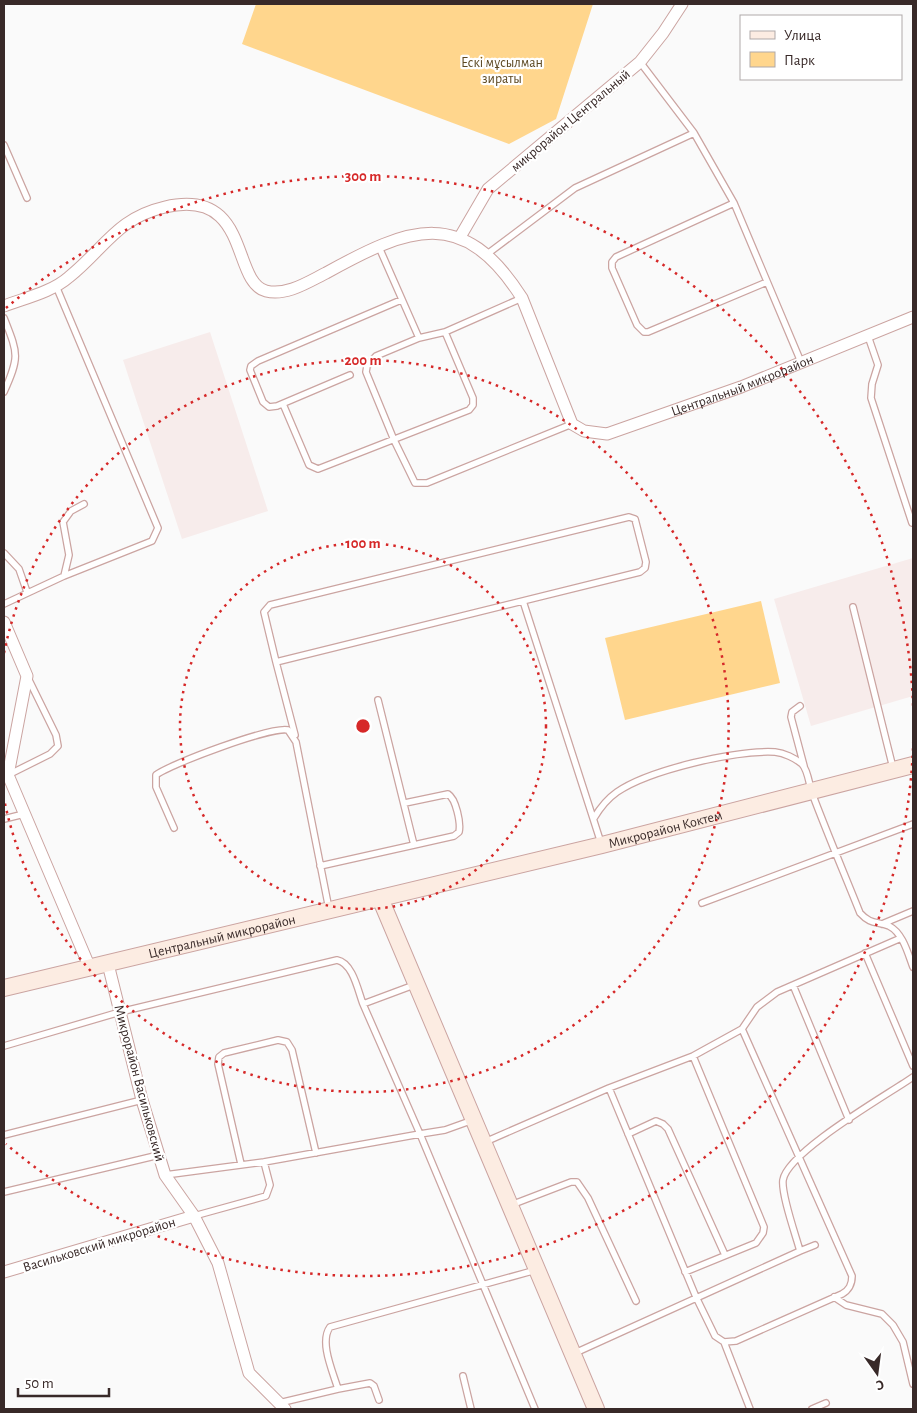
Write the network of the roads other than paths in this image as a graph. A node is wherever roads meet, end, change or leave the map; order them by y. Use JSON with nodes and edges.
{"nodes":[{"id":1,"x":682,"y":4,"type":"edge"},
{"id":2,"x":640,"y":62,"type":"junction"},
{"id":3,"x":694,"y":133,"type":"junction"},
{"id":4,"x":4,"y":145,"type":"edge"},
{"id":5,"x":6,"y":154,"type":"edge"},
{"id":6,"x":27,"y":198,"type":"dead end"},
{"id":7,"x":734,"y":203,"type":"junction"},
{"id":8,"x":460,"y":237,"type":"junction"},
{"id":9,"x":378,"y":245,"type":"junction"},
{"id":10,"x":486,"y":255,"type":"junction"},
{"id":11,"x":767,"y":282,"type":"junction"},
{"id":12,"x":56,"y":286,"type":"junction"},
{"id":13,"x":522,"y":298,"type":"junction"},
{"id":14,"x":401,"y":300,"type":"junction"},
{"id":15,"x":4,"y":306,"type":"edge"},
{"id":16,"x":913,"y":317,"type":"edge"},
{"id":17,"x":4,"y":318,"type":"edge"},
{"id":18,"x":444,"y":332,"type":"junction"},
{"id":19,"x":868,"y":336,"type":"junction"},
{"id":20,"x":419,"y":338,"type":"junction"},
{"id":21,"x":801,"y":362,"type":"junction"},
{"id":22,"x":350,"y":375,"type":"dead end"},
{"id":23,"x":4,"y":392,"type":"edge"},
{"id":24,"x":283,"y":404,"type":"junction"},
{"id":25,"x":572,"y":424,"type":"junction"},
{"id":26,"x":394,"y":440,"type":"junction"},
{"id":27,"x":84,"y":504,"type":"dead end"},
{"id":28,"x":912,"y":523,"type":"edge"},
{"id":29,"x":4,"y":552,"type":"edge"},
{"id":30,"x":64,"y":576,"type":"junction"},
{"id":31,"x":27,"y":592,"type":"junction"},
{"id":32,"x":523,"y":600,"type":"junction"},
{"id":33,"x":4,"y":604,"type":"edge"},
{"id":34,"x":853,"y":607,"type":"dead end"},
{"id":35,"x":4,"y":622,"type":"edge"},
{"id":36,"x":276,"y":662,"type":"junction"},
{"id":37,"x":27,"y":676,"type":"junction"},
{"id":38,"x":378,"y":700,"type":"dead end"},
{"id":39,"x":800,"y":706,"type":"dead end"},
{"id":40,"x":296,"y":742,"type":"junction"},
{"id":41,"x":913,"y":765,"type":"edge"},
{"id":42,"x":804,"y":766,"type":"junction"},
{"id":43,"x":894,"y":770,"type":"junction"},
{"id":44,"x":6,"y":776,"type":"edge"},
{"id":45,"x":811,"y":791,"type":"junction"},
{"id":46,"x":405,"y":804,"type":"junction"},
{"id":47,"x":24,"y":814,"type":"junction"},
{"id":48,"x":594,"y":818,"type":"junction"},
{"id":49,"x":4,"y":819,"type":"edge"},
{"id":50,"x":913,"y":824,"type":"edge"},
{"id":51,"x":174,"y":828,"type":"dead end"},
{"id":52,"x":414,"y":845,"type":"junction"},
{"id":53,"x":602,"y":845,"type":"junction"},
{"id":54,"x":836,"y":853,"type":"junction"},
{"id":55,"x":320,"y":866,"type":"junction"},
{"id":56,"x":380,"y":898,"type":"junction"},
{"id":57,"x":702,"y":903,"type":"dead end"},
{"id":58,"x":913,"y":911,"type":"edge"},
{"id":59,"x":330,"y":912,"type":"junction"},
{"id":60,"x":882,"y":924,"type":"junction"},
{"id":61,"x":901,"y":938,"type":"junction"},
{"id":62,"x":865,"y":953,"type":"junction"},
{"id":63,"x":108,"y":964,"type":"junction"},
{"id":64,"x":913,"y":967,"type":"edge"},
{"id":65,"x":90,"y":968,"type":"junction"},
{"id":66,"x":416,"y":984,"type":"junction"},
{"id":67,"x":793,"y":985,"type":"junction"},
{"id":68,"x":4,"y":988,"type":"edge"},
{"id":69,"x":364,"y":1004,"type":"junction"},
{"id":70,"x":120,"y":1012,"type":"junction"},
{"id":71,"x":742,"y":1029,"type":"junction"},
{"id":72,"x":4,"y":1046,"type":"edge"},
{"id":73,"x":693,"y":1056,"type":"junction"},
{"id":74,"x":913,"y":1066,"type":"edge"},
{"id":75,"x":913,"y":1077,"type":"edge"},
{"id":76,"x":608,"y":1088,"type":"junction"},
{"id":77,"x":142,"y":1100,"type":"junction"},
{"id":78,"x":475,"y":1120,"type":"junction"},
{"id":79,"x":849,"y":1120,"type":"junction"},
{"id":80,"x":420,"y":1134,"type":"junction"},
{"id":81,"x":628,"y":1134,"type":"junction"},
{"id":82,"x":4,"y":1135,"type":"edge"},
{"id":83,"x":484,"y":1142,"type":"junction"},
{"id":84,"x":316,"y":1153,"type":"junction"},
{"id":85,"x":159,"y":1155,"type":"junction"},
{"id":86,"x":797,"y":1158,"type":"junction"},
{"id":87,"x":264,"y":1162,"type":"junction"},
{"id":88,"x":241,"y":1164,"type":"junction"},
{"id":89,"x":165,"y":1175,"type":"junction"},
{"id":90,"x":4,"y":1192,"type":"edge"},
{"id":91,"x":511,"y":1205,"type":"junction"},
{"id":92,"x":194,"y":1216,"type":"junction"},
{"id":93,"x":815,"y":1245,"type":"dead end"},
{"id":94,"x":800,"y":1251,"type":"junction"},
{"id":95,"x":725,"y":1256,"type":"junction"},
{"id":96,"x":538,"y":1270,"type":"junction"},
{"id":97,"x":4,"y":1272,"type":"edge"},
{"id":98,"x":686,"y":1272,"type":"junction"},
{"id":99,"x":483,"y":1286,"type":"junction"},
{"id":100,"x":696,"y":1297,"type":"junction"},
{"id":101,"x":834,"y":1297,"type":"junction"},
{"id":102,"x":636,"y":1301,"type":"dead end"},
{"id":103,"x":724,"y":1342,"type":"junction"},
{"id":104,"x":573,"y":1354,"type":"junction"},
{"id":105,"x":463,"y":1376,"type":"dead end"},
{"id":106,"x":913,"y":1384,"type":"edge"},
{"id":107,"x":338,"y":1388,"type":"junction"},
{"id":108,"x":379,"y":1400,"type":"dead end"},
{"id":109,"x":826,"y":1403,"type":"dead end"},
{"id":110,"x":282,"y":1406,"type":"edge"},
{"id":111,"x":471,"y":1409,"type":"edge"},
{"id":112,"x":535,"y":1409,"type":"edge"},
{"id":113,"x":596,"y":1409,"type":"edge"},
{"id":114,"x":750,"y":1409,"type":"edge"},
{"id":115,"x":812,"y":1409,"type":"edge"}],
"edges":[{"from":1,"to":2,"type":"street","name":"микрорайон Центральный"},
{"from":2,"to":3,"type":"lane"},
{"from":2,"to":8,"type":"street","name":"микрорайон Центральный"},
{"from":3,"to":7,"type":"lane"},
{"from":3,"to":10,"type":"lane"},
{"from":4,"to":5,"type":"lane"},
{"from":5,"to":6,"type":"lane"},
{"from":7,"to":11,"type":"lane"},
{"from":7,"to":11,"type":"lane"},
{"from":8,"to":9,"type":"street"},
{"from":8,"to":10,"type":"street"},
{"from":9,"to":12,"type":"street"},
{"from":9,"to":14,"type":"lane"},
{"from":10,"to":13,"type":"street"},
{"from":11,"to":21,"type":"lane"},
{"from":12,"to":15,"type":"street"},
{"from":12,"to":30,"type":"lane"},
{"from":13,"to":18,"type":"lane"},
{"from":13,"to":25,"type":"street"},
{"from":14,"to":20,"type":"lane"},
{"from":14,"to":24,"type":"lane"},
{"from":16,"to":19,"type":"street","name":"Центральный микрорайон"},
{"from":17,"to":23,"type":"lane"},
{"from":18,"to":20,"type":"lane"},
{"from":18,"to":26,"type":"lane"},
{"from":19,"to":21,"type":"street","name":"Центральный микрорайон"},
{"from":19,"to":28,"type":"lane"},
{"from":20,"to":26,"type":"lane"},
{"from":21,"to":25,"type":"street","name":"Центральный микрорайон"},
{"from":22,"to":24,"type":"lane"},
{"from":24,"to":26,"type":"lane"},
{"from":25,"to":26,"type":"lane"},
{"from":27,"to":30,"type":"lane"},
{"from":29,"to":31,"type":"lane"},
{"from":30,"to":31,"type":"lane"},
{"from":31,"to":33,"type":"lane"},
{"from":32,"to":36,"type":"lane"},
{"from":32,"to":36,"type":"lane"},
{"from":32,"to":48,"type":"lane"},
{"from":34,"to":43,"type":"lane"},
{"from":35,"to":37,"type":"street"},
{"from":36,"to":40,"type":"lane"},
{"from":37,"to":44,"type":"street"},
{"from":37,"to":44,"type":"lane"},
{"from":38,"to":46,"type":"lane"},
{"from":39,"to":42,"type":"lane"},
{"from":40,"to":51,"type":"lane"},
{"from":40,"to":55,"type":"lane"},
{"from":41,"to":43,"type":"main road","name":"Микрорайон Коктем"},
{"from":42,"to":45,"type":"lane"},
{"from":42,"to":48,"type":"lane"},
{"from":43,"to":45,"type":"main road","name":"Микрорайон Коктем"},
{"from":44,"to":47,"type":"street"},
{"from":45,"to":53,"type":"main road","name":"Микрорайон Коктем"},
{"from":45,"to":54,"type":"lane"},
{"from":46,"to":52,"type":"lane"},
{"from":46,"to":52,"type":"lane"},
{"from":47,"to":49,"type":"lane"},
{"from":47,"to":65,"type":"street"},
{"from":48,"to":53,"type":"lane"},
{"from":50,"to":54,"type":"lane"},
{"from":52,"to":55,"type":"lane"},
{"from":53,"to":56,"type":"main road","name":"Микрорайон Коктем"},
{"from":54,"to":57,"type":"lane"},
{"from":54,"to":60,"type":"lane"},
{"from":55,"to":59,"type":"lane"},
{"from":56,"to":59,"type":"main road","name":"Центральный микрорайон"},
{"from":56,"to":66,"type":"main road"},
{"from":58,"to":60,"type":"lane"},
{"from":59,"to":63,"type":"main road","name":"Центральный микрорайон"},
{"from":60,"to":61,"type":"lane"},
{"from":61,"to":62,"type":"lane"},
{"from":61,"to":64,"type":"lane"},
{"from":62,"to":67,"type":"lane"},
{"from":62,"to":74,"type":"lane"},
{"from":63,"to":65,"type":"main road","name":"Центральный микрорайон"},
{"from":63,"to":70,"type":"street","name":"Микрорайон Васильковский"},
{"from":65,"to":68,"type":"main road","name":"Центральный микрорайон"},
{"from":66,"to":69,"type":"lane"},
{"from":66,"to":78,"type":"main road"},
{"from":67,"to":71,"type":"lane"},
{"from":67,"to":79,"type":"lane"},
{"from":69,"to":70,"type":"lane"},
{"from":69,"to":80,"type":"lane"},
{"from":70,"to":72,"type":"lane"},
{"from":70,"to":77,"type":"street","name":"Микрорайон Васильковский"},
{"from":71,"to":73,"type":"lane"},
{"from":71,"to":86,"type":"lane"},
{"from":73,"to":76,"type":"lane"},
{"from":73,"to":95,"type":"lane"},
{"from":75,"to":79,"type":"lane"},
{"from":76,"to":81,"type":"lane"},
{"from":76,"to":83,"type":"lane"},
{"from":77,"to":82,"type":"lane"},
{"from":77,"to":85,"type":"street","name":"Микрорайон Васильковский"},
{"from":78,"to":80,"type":"lane"},
{"from":78,"to":83,"type":"main road"},
{"from":79,"to":86,"type":"lane"},
{"from":80,"to":84,"type":"lane"},
{"from":80,"to":99,"type":"lane"},
{"from":81,"to":95,"type":"lane"},
{"from":81,"to":98,"type":"lane"},
{"from":83,"to":91,"type":"main road"},
{"from":84,"to":87,"type":"lane"},
{"from":84,"to":88,"type":"lane"},
{"from":85,"to":89,"type":"street","name":"Микрорайон Васильковский"},
{"from":85,"to":90,"type":"lane"},
{"from":86,"to":94,"type":"lane"},
{"from":86,"to":101,"type":"lane"},
{"from":87,"to":88,"type":"lane"},
{"from":87,"to":92,"type":"lane"},
{"from":88,"to":89,"type":"lane"},
{"from":89,"to":92,"type":"street","name":"Микрорайон Васильковский"},
{"from":91,"to":96,"type":"main road"},
{"from":91,"to":102,"type":"lane"},
{"from":92,"to":97,"type":"street","name":"Васильковский микрорайон"},
{"from":92,"to":110,"type":"street","name":"Микрорайон Васильковский"},
{"from":93,"to":94,"type":"lane"},
{"from":94,"to":100,"type":"lane"},
{"from":95,"to":98,"type":"lane"},
{"from":96,"to":99,"type":"lane"},
{"from":96,"to":104,"type":"main road"},
{"from":98,"to":100,"type":"lane"},
{"from":99,"to":107,"type":"lane"},
{"from":99,"to":112,"type":"lane"},
{"from":100,"to":103,"type":"lane"},
{"from":100,"to":104,"type":"lane"},
{"from":101,"to":103,"type":"lane"},
{"from":101,"to":106,"type":"lane"},
{"from":103,"to":114,"type":"lane"},
{"from":104,"to":113,"type":"main road"},
{"from":105,"to":111,"type":"lane"},
{"from":107,"to":108,"type":"lane"},
{"from":107,"to":110,"type":"lane"},
{"from":109,"to":115,"type":"lane"}]}
